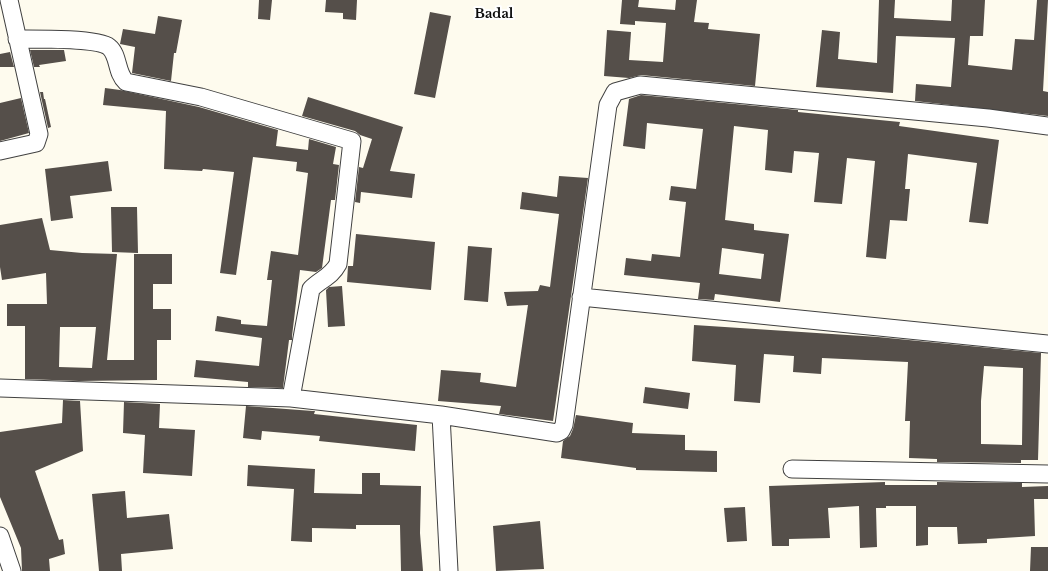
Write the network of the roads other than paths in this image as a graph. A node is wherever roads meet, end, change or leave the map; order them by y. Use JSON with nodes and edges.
{"nodes":[{"id":1,"x":9,"y":0,"type":"edge"},
{"id":2,"x":17,"y":39,"type":"junction"},
{"id":3,"x":1048,"y":126,"type":"edge"},
{"id":4,"x":0,"y":151,"type":"edge"},
{"id":5,"x":581,"y":297,"type":"junction"},
{"id":6,"x":1048,"y":344,"type":"edge"},
{"id":7,"x":0,"y":388,"type":"edge"},
{"id":8,"x":291,"y":398,"type":"junction"},
{"id":9,"x":441,"y":415,"type":"junction"},
{"id":10,"x":792,"y":469,"type":"dead end"},
{"id":11,"x":1048,"y":474,"type":"edge"},
{"id":12,"x":0,"y":536,"type":"edge"},
{"id":13,"x":12,"y":571,"type":"edge"},
{"id":14,"x":450,"y":571,"type":"edge"}],
"edges":[{"from":1,"to":2,"type":"street"},
{"from":2,"to":4,"type":"street"},
{"from":2,"to":8,"type":"street"},
{"from":3,"to":5,"type":"street"},
{"from":5,"to":6,"type":"street"},
{"from":5,"to":9,"type":"street"},
{"from":7,"to":8,"type":"street"},
{"from":8,"to":9,"type":"street"},
{"from":9,"to":14,"type":"street"},
{"from":10,"to":11,"type":"street"},
{"from":12,"to":13,"type":"street"}]}
